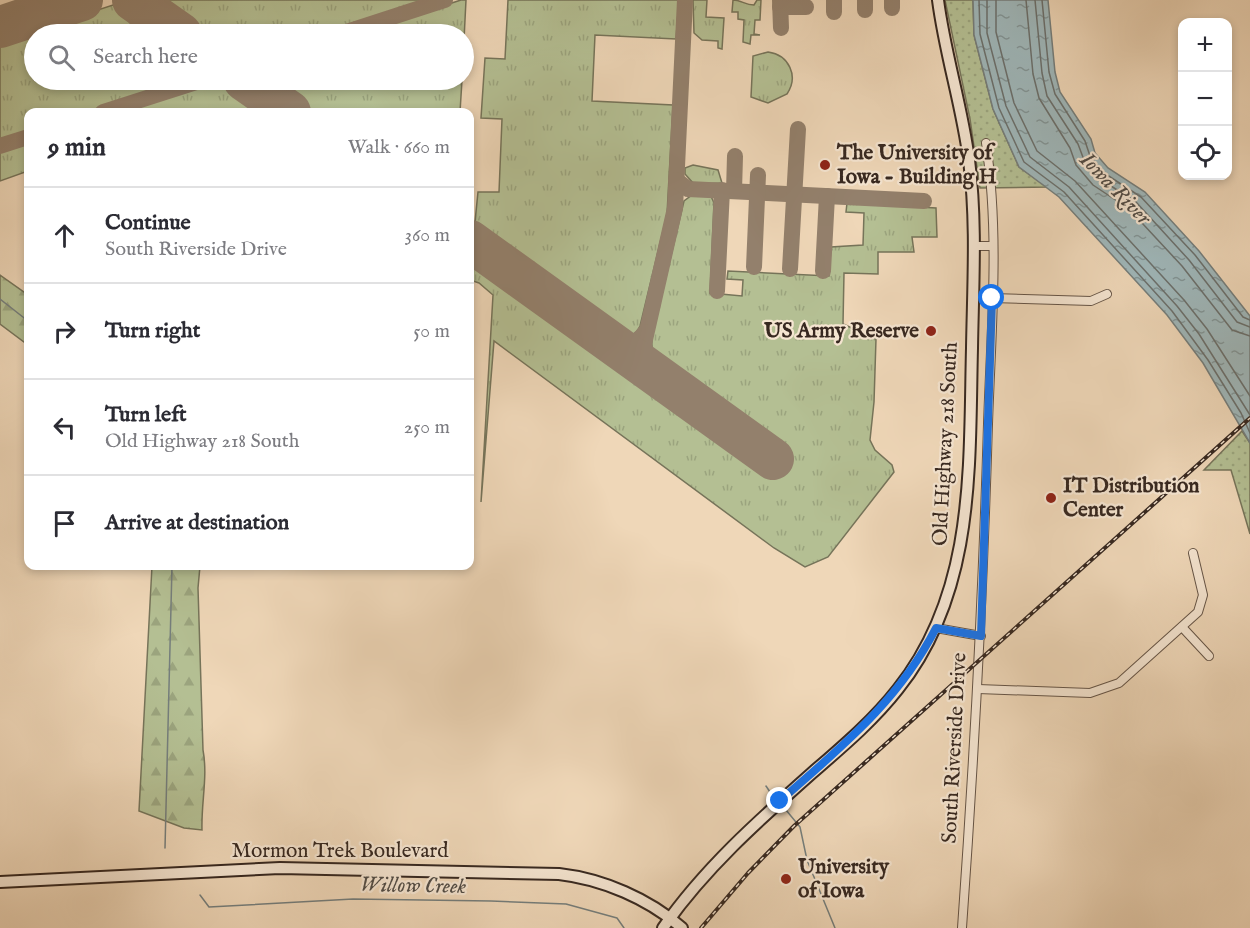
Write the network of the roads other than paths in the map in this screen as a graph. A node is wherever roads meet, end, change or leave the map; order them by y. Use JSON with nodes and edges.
{"nodes":[{"id":1,"x":938,"y":0,"type":"edge"},
{"id":2,"x":986,"y":143,"type":"dead end"},
{"id":3,"x":974,"y":246,"type":"junction"},
{"id":4,"x":992,"y":246,"type":"junction"},
{"id":5,"x":1107,"y":294,"type":"dead end"},
{"id":6,"x":992,"y":298,"type":"junction"},
{"id":7,"x":1193,"y":553,"type":"dead end"},
{"id":8,"x":1182,"y":627,"type":"junction"},
{"id":9,"x":936,"y":628,"type":"junction"},
{"id":10,"x":981,"y":636,"type":"junction"},
{"id":11,"x":1209,"y":656,"type":"dead end"},
{"id":12,"x":978,"y":688,"type":"junction"},
{"id":13,"x":0,"y":882,"type":"edge"},
{"id":14,"x":670,"y":918,"type":"junction"},
{"id":15,"x":663,"y":928,"type":"edge"},
{"id":16,"x":682,"y":928,"type":"edge"},
{"id":17,"x":962,"y":928,"type":"edge"}],
"edges":[{"from":1,"to":3,"type":"main road"},
{"from":2,"to":4,"type":"street","name":"South Riverside Drive"},
{"from":3,"to":4,"type":"street"},
{"from":3,"to":9,"type":"main road","name":"Old Highway 218 South"},
{"from":4,"to":6,"type":"street","name":"South Riverside Drive"},
{"from":5,"to":6,"type":"street"},
{"from":6,"to":10,"type":"street","name":"South Riverside Drive"},
{"from":7,"to":8,"type":"street"},
{"from":8,"to":11,"type":"street"},
{"from":8,"to":12,"type":"street"},
{"from":9,"to":10,"type":"street"},
{"from":9,"to":14,"type":"main road","name":"Old Highway 218 South"},
{"from":10,"to":12,"type":"street","name":"South Riverside Drive"},
{"from":12,"to":17,"type":"street","name":"South Riverside Drive"},
{"from":13,"to":14,"type":"main road","name":"Mormon Trek Boulevard"},
{"from":14,"to":15,"type":"main road","name":"Old Highway 218 South"},
{"from":14,"to":16,"type":"main road","name":"Mormon Trek Boulevard"}]}
